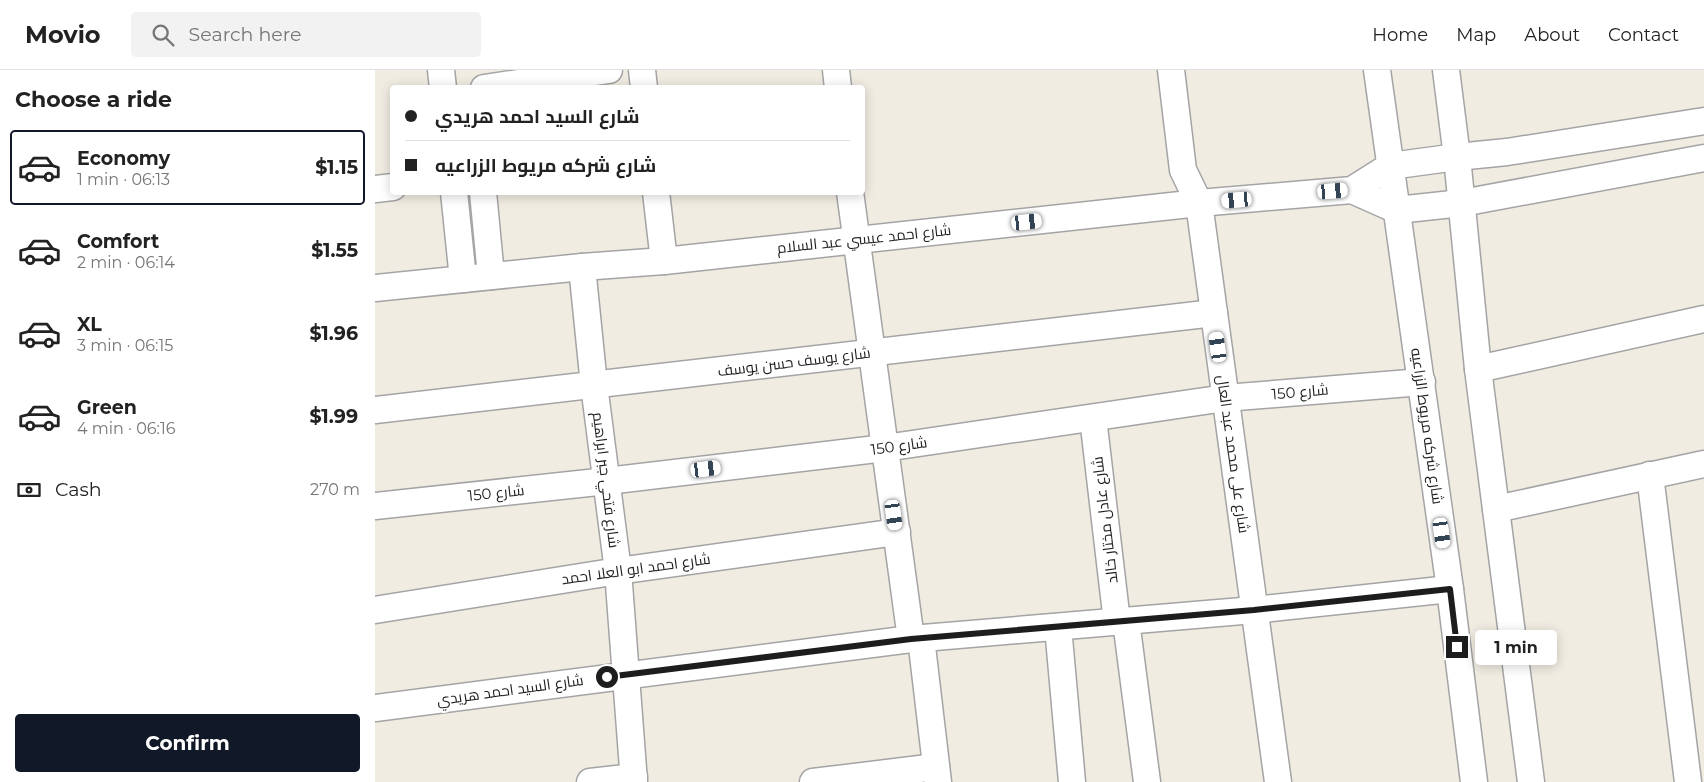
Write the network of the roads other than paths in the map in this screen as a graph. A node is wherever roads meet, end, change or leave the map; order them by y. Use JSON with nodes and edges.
{"nodes":[{"id":1,"x":441,"y":70,"type":"edge"},
{"id":2,"x":473,"y":70,"type":"edge"},
{"id":3,"x":609,"y":70,"type":"edge"},
{"id":4,"x":642,"y":70,"type":"edge"},
{"id":5,"x":836,"y":70,"type":"edge"},
{"id":6,"x":1171,"y":70,"type":"edge"},
{"id":7,"x":1377,"y":70,"type":"edge"},
{"id":8,"x":1446,"y":70,"type":"edge"},
{"id":9,"x":443,"y":85,"type":"edge"},
{"id":10,"x":475,"y":85,"type":"edge"},
{"id":11,"x":505,"y":85,"type":"edge"},
{"id":12,"x":644,"y":85,"type":"edge"},
{"id":13,"x":838,"y":85,"type":"edge"},
{"id":14,"x":1704,"y":121,"type":"edge"},
{"id":15,"x":1457,"y":157,"type":"junction"},
{"id":16,"x":1704,"y":158,"type":"edge"},
{"id":17,"x":1390,"y":166,"type":"junction"},
{"id":18,"x":390,"y":187,"type":"edge"},
{"id":19,"x":375,"y":189,"type":"edge"},
{"id":20,"x":1352,"y":190,"type":"junction"},
{"id":21,"x":454,"y":195,"type":"edge"},
{"id":22,"x":483,"y":195,"type":"edge"},
{"id":23,"x":656,"y":195,"type":"edge"},
{"id":24,"x":850,"y":195,"type":"edge"},
{"id":25,"x":1462,"y":202,"type":"junction"},
{"id":26,"x":1199,"y":203,"type":"junction"},
{"id":27,"x":1397,"y":210,"type":"junction"},
{"id":28,"x":856,"y":240,"type":"junction"},
{"id":29,"x":664,"y":261,"type":"junction"},
{"id":30,"x":582,"y":267,"type":"junction"},
{"id":31,"x":491,"y":276,"type":"junction"},
{"id":32,"x":463,"y":279,"type":"junction"},
{"id":33,"x":375,"y":288,"type":"edge"},
{"id":34,"x":1214,"y":313,"type":"junction"},
{"id":35,"x":1704,"y":318,"type":"edge"},
{"id":36,"x":872,"y":353,"type":"junction"},
{"id":37,"x":1478,"y":369,"type":"junction"},
{"id":38,"x":1421,"y":382,"type":"junction"},
{"id":39,"x":594,"y":385,"type":"junction"},
{"id":40,"x":1225,"y":398,"type":"junction"},
{"id":41,"x":375,"y":410,"type":"edge"},
{"id":42,"x":1093,"y":418,"type":"junction"},
{"id":43,"x":885,"y":448,"type":"junction"},
{"id":44,"x":1704,"y":464,"type":"edge"},
{"id":45,"x":1650,"y":475,"type":"junction"},
{"id":46,"x":607,"y":481,"type":"junction"},
{"id":47,"x":375,"y":506,"type":"edge"},
{"id":48,"x":1496,"y":509,"type":"junction"},
{"id":49,"x":897,"y":532,"type":"junction"},
{"id":50,"x":618,"y":570,"type":"junction"},
{"id":51,"x":1450,"y":589,"type":"junction"},
{"id":52,"x":375,"y":610,"type":"edge"},
{"id":53,"x":1254,"y":610,"type":"junction"},
{"id":54,"x":1121,"y":622,"type":"junction"},
{"id":55,"x":1058,"y":627,"type":"junction"},
{"id":56,"x":916,"y":639,"type":"junction"},
{"id":57,"x":627,"y":674,"type":"junction"},
{"id":58,"x":375,"y":708,"type":"edge"},
{"id":59,"x":937,"y":774,"type":"edge"},
{"id":60,"x":634,"y":780,"type":"edge"},
{"id":61,"x":590,"y":782,"type":"edge"},
{"id":62,"x":813,"y":782,"type":"edge"},
{"id":63,"x":1072,"y":782,"type":"edge"},
{"id":64,"x":1147,"y":782,"type":"edge"},
{"id":65,"x":1277,"y":782,"type":"edge"},
{"id":66,"x":1474,"y":782,"type":"edge"},
{"id":67,"x":1531,"y":782,"type":"edge"},
{"id":68,"x":1688,"y":782,"type":"edge"}],
"edges":[{"from":1,"to":9,"type":"street"},
{"from":2,"to":10,"type":"street"},
{"from":3,"to":11,"type":"street"},
{"from":4,"to":12,"type":"street"},
{"from":5,"to":13,"type":"street"},
{"from":6,"to":26,"type":"street","name":"شارع على محمد عبد العال"},
{"from":7,"to":17,"type":"street","name":"شارع شركه مريوط الزراعيه"},
{"from":8,"to":15,"type":"street"},
{"from":14,"to":15,"type":"street"},
{"from":15,"to":17,"type":"street"},
{"from":15,"to":25,"type":"street"},
{"from":16,"to":25,"type":"street"},
{"from":17,"to":20,"type":"street"},
{"from":17,"to":27,"type":"street","name":"شارع شركه مريوط الزراعيه"},
{"from":18,"to":19,"type":"street"},
{"from":20,"to":26,"type":"street","name":"شارع احمد عيسي عبد السلام"},
{"from":20,"to":27,"type":"street"},
{"from":21,"to":32,"type":"street"},
{"from":22,"to":31,"type":"street"},
{"from":23,"to":29,"type":"street"},
{"from":24,"to":28,"type":"street"},
{"from":25,"to":27,"type":"street"},
{"from":25,"to":37,"type":"street"},
{"from":26,"to":28,"type":"street","name":"شارع احمد عيسي عبد السلام"},
{"from":26,"to":34,"type":"street","name":"شارع على محمد عبد العال"},
{"from":27,"to":38,"type":"street","name":"شارع شركه مريوط الزراعيه"},
{"from":28,"to":29,"type":"street","name":"شارع احمد عيسي عبد السلام"},
{"from":28,"to":36,"type":"street"},
{"from":29,"to":30,"type":"street","name":"شارع احمد عيسي عبد السلام"},
{"from":30,"to":31,"type":"street","name":"شارع احمد عيسي عبد السلام"},
{"from":30,"to":39,"type":"street","name":"شارع فتحي جبر ابراهيم"},
{"from":31,"to":32,"type":"street","name":"شارع احمد عيسي عبد السلام"},
{"from":32,"to":33,"type":"street","name":"شارع احمد عيسي عبد السلام"},
{"from":34,"to":36,"type":"street","name":"شارع يوسف حسن يوسف"},
{"from":34,"to":40,"type":"street","name":"شارع على محمد عبد العال"},
{"from":35,"to":37,"type":"street"},
{"from":36,"to":39,"type":"street","name":"شارع يوسف حسن يوسف"},
{"from":36,"to":43,"type":"street"},
{"from":37,"to":48,"type":"street"},
{"from":38,"to":40,"type":"street","name":"شارع 150"},
{"from":38,"to":51,"type":"street","name":"شارع شركه مريوط الزراعيه"},
{"from":39,"to":41,"type":"street","name":"شارع يوسف حسن يوسف"},
{"from":39,"to":46,"type":"street","name":"شارع فتحي جبر ابراهيم"},
{"from":40,"to":42,"type":"street","name":"شارع 150"},
{"from":40,"to":53,"type":"street","name":"شارع على محمد عبد العال"},
{"from":42,"to":43,"type":"street","name":"شارع 150"},
{"from":42,"to":54,"type":"street","name":"شارع عادل مختار خالد"},
{"from":43,"to":46,"type":"street","name":"شارع 150"},
{"from":43,"to":49,"type":"street"},
{"from":44,"to":45,"type":"street"},
{"from":45,"to":48,"type":"street"},
{"from":45,"to":68,"type":"street"},
{"from":46,"to":47,"type":"street","name":"شارع 150"},
{"from":46,"to":50,"type":"street","name":"شارع فتحي جبر ابراهيم"},
{"from":48,"to":67,"type":"street"},
{"from":49,"to":50,"type":"street","name":"شارع احمد ابو العلا احمد"},
{"from":49,"to":56,"type":"street"},
{"from":50,"to":52,"type":"street","name":"شارع احمد ابو العلا احمد"},
{"from":50,"to":57,"type":"street","name":"شارع فتحي جبر ابراهيم"},
{"from":51,"to":53,"type":"street","name":"شارع السيد احمد هريدي"},
{"from":51,"to":66,"type":"street","name":"شارع شركه مريوط الزراعيه"},
{"from":53,"to":54,"type":"street","name":"شارع السيد احمد هريدي"},
{"from":53,"to":65,"type":"street","name":"شارع على محمد عبد العال"},
{"from":54,"to":55,"type":"street","name":"شارع السيد احمد هريدي"},
{"from":54,"to":64,"type":"street","name":"شارع عادل مختار خالد"},
{"from":55,"to":56,"type":"street","name":"شارع السيد احمد هريدي"},
{"from":55,"to":63,"type":"street"},
{"from":56,"to":57,"type":"street","name":"شارع السيد احمد هريدي"},
{"from":56,"to":59,"type":"street"},
{"from":57,"to":58,"type":"street","name":"شارع السيد احمد هريدي"},
{"from":57,"to":60,"type":"street","name":"شارع فتحي جبر ابراهيم"},
{"from":59,"to":62,"type":"street"},
{"from":60,"to":61,"type":"street"}]}
